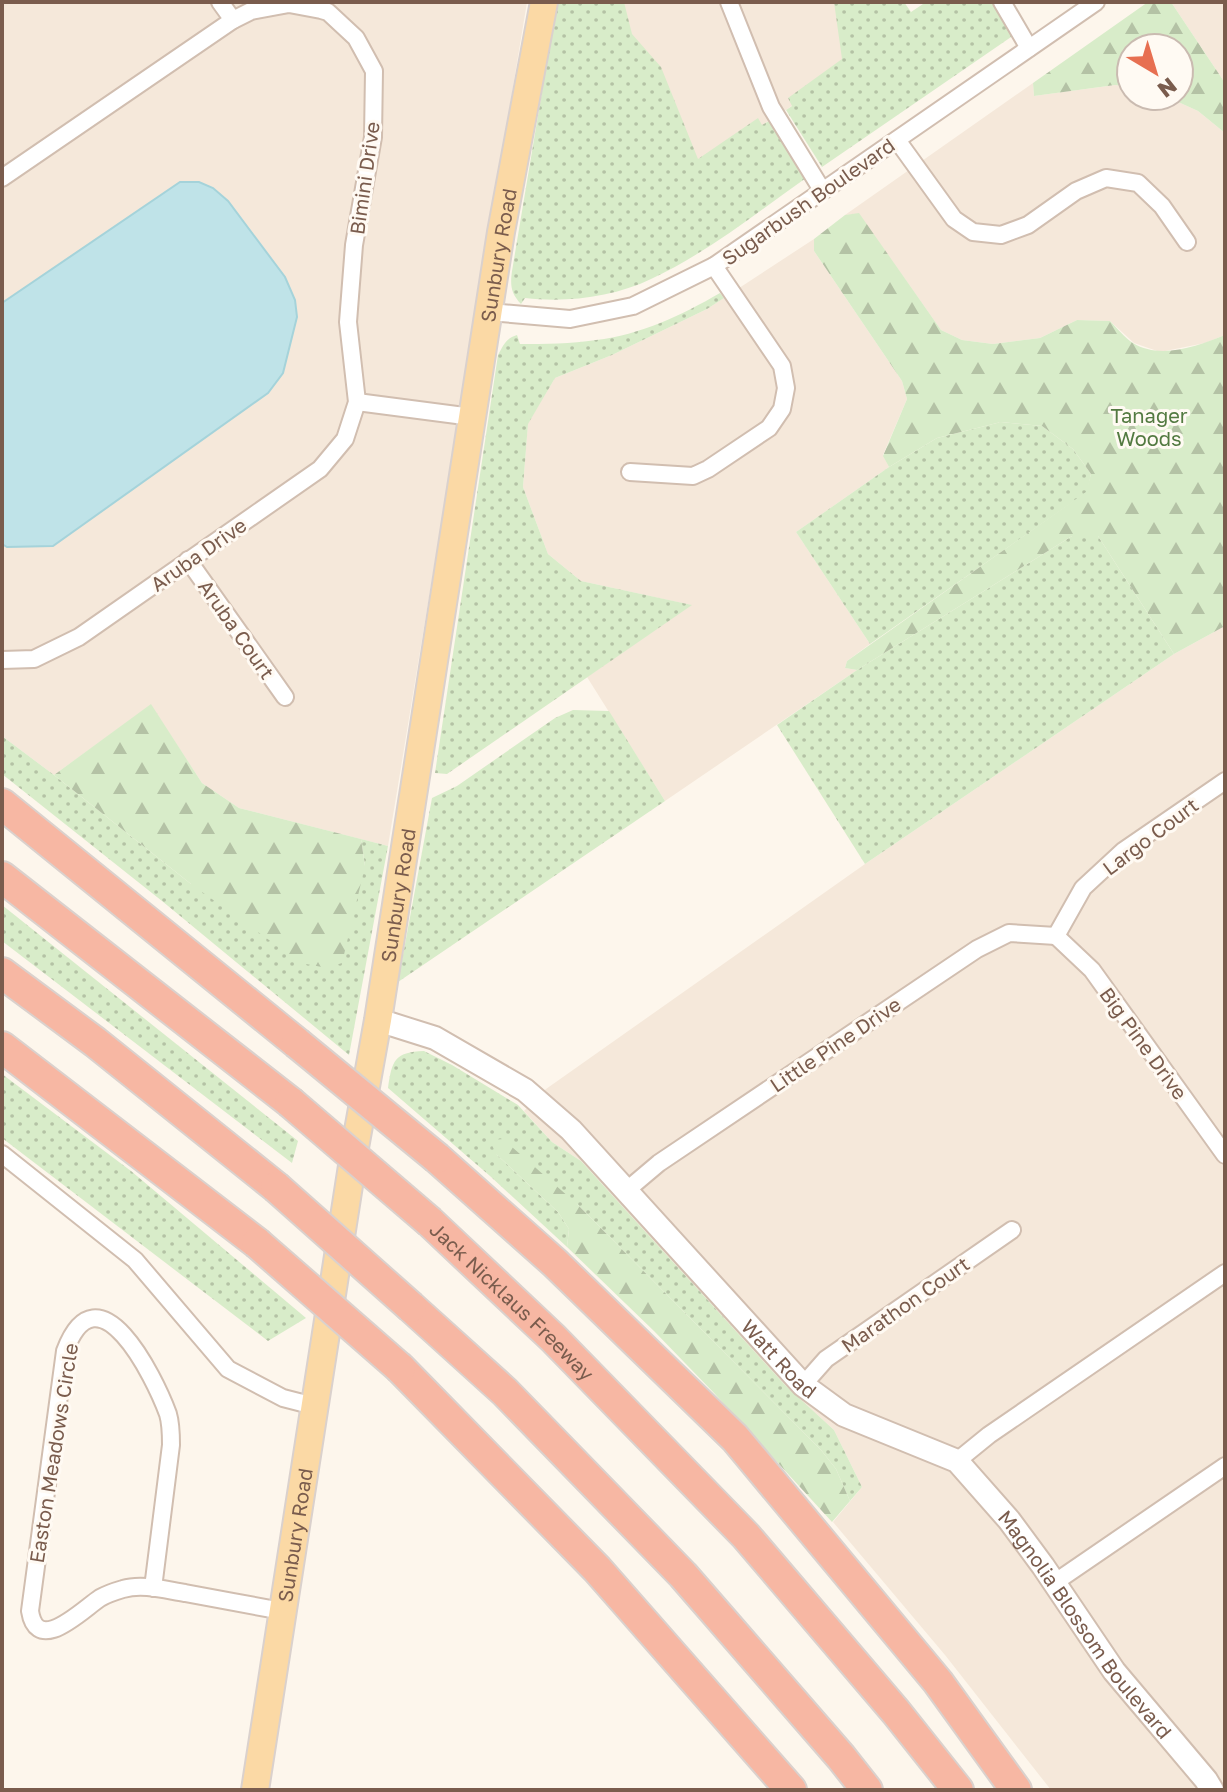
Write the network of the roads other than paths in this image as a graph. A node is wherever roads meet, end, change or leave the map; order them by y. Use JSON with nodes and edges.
{"nodes":[{"id":1,"x":220,"y":2,"type":"edge"},
{"id":2,"x":544,"y":2,"type":"edge"},
{"id":3,"x":729,"y":2,"type":"edge"},
{"id":4,"x":1002,"y":2,"type":"edge"},
{"id":5,"x":1096,"y":2,"type":"edge"},
{"id":6,"x":323,"y":6,"type":"edge"},
{"id":7,"x":233,"y":20,"type":"junction"},
{"id":8,"x":1029,"y":48,"type":"junction"},
{"id":9,"x":897,"y":140,"type":"junction"},
{"id":10,"x":2,"y":178,"type":"edge"},
{"id":11,"x":822,"y":190,"type":"junction"},
{"id":12,"x":1187,"y":242,"type":"dead end"},
{"id":13,"x":714,"y":266,"type":"junction"},
{"id":14,"x":489,"y":312,"type":"junction"},
{"id":15,"x":357,"y":402,"type":"junction"},
{"id":16,"x":472,"y":417,"type":"junction"},
{"id":17,"x":630,"y":472,"type":"dead end"},
{"id":18,"x":188,"y":560,"type":"junction"},
{"id":19,"x":2,"y":660,"type":"edge"},
{"id":20,"x":285,"y":697,"type":"dead end"},
{"id":21,"x":1225,"y":781,"type":"edge"},
{"id":22,"x":2,"y":804,"type":"edge"},
{"id":23,"x":2,"y":877,"type":"edge"},
{"id":24,"x":1056,"y":936,"type":"junction"},
{"id":25,"x":2,"y":973,"type":"edge"},
{"id":26,"x":378,"y":1020,"type":"junction"},
{"id":27,"x":2,"y":1047,"type":"edge"},
{"id":28,"x":2,"y":1154,"type":"edge"},
{"id":29,"x":1225,"y":1155,"type":"edge"},
{"id":30,"x":627,"y":1190,"type":"junction"},
{"id":31,"x":1012,"y":1230,"type":"dead end"},
{"id":32,"x":1225,"y":1273,"type":"edge"},
{"id":33,"x":803,"y":1385,"type":"junction"},
{"id":34,"x":314,"y":1406,"type":"junction"},
{"id":35,"x":957,"y":1461,"type":"junction"},
{"id":36,"x":1225,"y":1466,"type":"edge"},
{"id":37,"x":1054,"y":1583,"type":"junction"},
{"id":38,"x":153,"y":1588,"type":"junction"},
{"id":39,"x":282,"y":1611,"type":"junction"},
{"id":40,"x":1214,"y":1779,"type":"edge"},
{"id":41,"x":255,"y":1790,"type":"edge"},
{"id":42,"x":791,"y":1790,"type":"edge"},
{"id":43,"x":867,"y":1790,"type":"edge"},
{"id":44,"x":958,"y":1790,"type":"edge"},
{"id":45,"x":1016,"y":1790,"type":"edge"}],
"edges":[{"from":1,"to":7,"type":"street"},
{"from":2,"to":14,"type":"main road","name":"Sunbury Road"},
{"from":3,"to":11,"type":"street"},
{"from":4,"to":8,"type":"street"},
{"from":5,"to":8,"type":"street","name":"Sugarbush Boulevard"},
{"from":6,"to":7,"type":"street","name":"Bimini Drive"},
{"from":6,"to":15,"type":"street","name":"Bimini Drive"},
{"from":7,"to":10,"type":"street","name":"Bimini Drive"},
{"from":8,"to":9,"type":"street","name":"Sugarbush Boulevard"},
{"from":9,"to":11,"type":"street","name":"Sugarbush Boulevard"},
{"from":9,"to":12,"type":"street"},
{"from":11,"to":13,"type":"street","name":"Sugarbush Boulevard"},
{"from":13,"to":14,"type":"street","name":"Sugarbush Boulevard"},
{"from":13,"to":17,"type":"street"},
{"from":14,"to":16,"type":"main road","name":"Sunbury Road"},
{"from":15,"to":16,"type":"street"},
{"from":15,"to":18,"type":"street","name":"Aruba Drive"},
{"from":16,"to":26,"type":"main road","name":"Sunbury Road"},
{"from":18,"to":19,"type":"street","name":"Aruba Drive"},
{"from":18,"to":20,"type":"street","name":"Aruba Court"},
{"from":21,"to":24,"type":"street","name":"Largo Court"},
{"from":22,"to":45,"type":"highway","bridge":true},
{"from":23,"to":44,"type":"highway","name":"Jack Nicklaus Freeway","bridge":true},
{"from":24,"to":29,"type":"street","name":"Big Pine Drive"},
{"from":24,"to":30,"type":"street","name":"Little Pine Drive"},
{"from":25,"to":43,"type":"highway","bridge":true},
{"from":26,"to":30,"type":"street","name":"Watt Road"},
{"from":26,"to":34,"type":"main road","name":"Sunbury Road"},
{"from":27,"to":42,"type":"highway","bridge":true},
{"from":28,"to":34,"type":"street"},
{"from":30,"to":33,"type":"street","name":"Watt Road"},
{"from":31,"to":33,"type":"street","name":"Marathon Court"},
{"from":32,"to":35,"type":"street"},
{"from":33,"to":35,"type":"street","name":"Watt Road"},
{"from":34,"to":39,"type":"main road","name":"Sunbury Road"},
{"from":35,"to":37,"type":"street","name":"Magnolia Blossom Boulevard"},
{"from":36,"to":37,"type":"street"},
{"from":37,"to":40,"type":"street","name":"Magnolia Blossom Boulevard"},
{"from":38,"to":38,"type":"street","name":"Easton Meadows Circle"},
{"from":38,"to":39,"type":"street","name":"Easton Meadows Circle"},
{"from":39,"to":41,"type":"main road","name":"Sunbury Road"}]}
